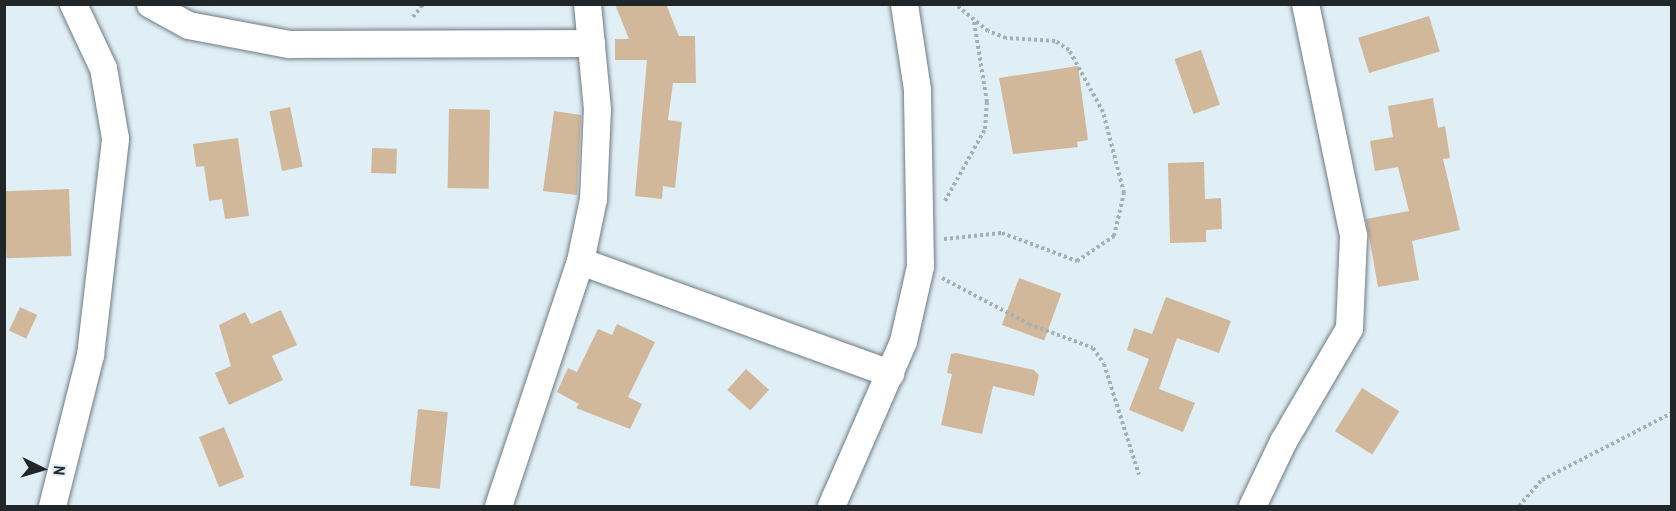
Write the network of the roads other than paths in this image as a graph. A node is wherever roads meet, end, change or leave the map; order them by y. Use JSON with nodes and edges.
{"nodes":[{"id":1,"x":73,"y":4,"type":"edge"},
{"id":2,"x":150,"y":4,"type":"edge"},
{"id":3,"x":587,"y":4,"type":"edge"},
{"id":4,"x":904,"y":4,"type":"edge"},
{"id":5,"x":1305,"y":4,"type":"edge"},
{"id":6,"x":591,"y":43,"type":"junction"},
{"id":7,"x":580,"y":261,"type":"junction"},
{"id":8,"x":890,"y":373,"type":"junction"},
{"id":9,"x":52,"y":507,"type":"edge"},
{"id":10,"x":498,"y":507,"type":"edge"},
{"id":11,"x":831,"y":507,"type":"edge"},
{"id":12,"x":1252,"y":507,"type":"edge"}],
"edges":[{"from":1,"to":9,"type":"street"},
{"from":2,"to":6,"type":"street"},
{"from":3,"to":6,"type":"street"},
{"from":4,"to":8,"type":"street"},
{"from":5,"to":12,"type":"street"},
{"from":6,"to":7,"type":"street"},
{"from":7,"to":8,"type":"street"},
{"from":7,"to":10,"type":"street"},
{"from":8,"to":11,"type":"street"}]}
